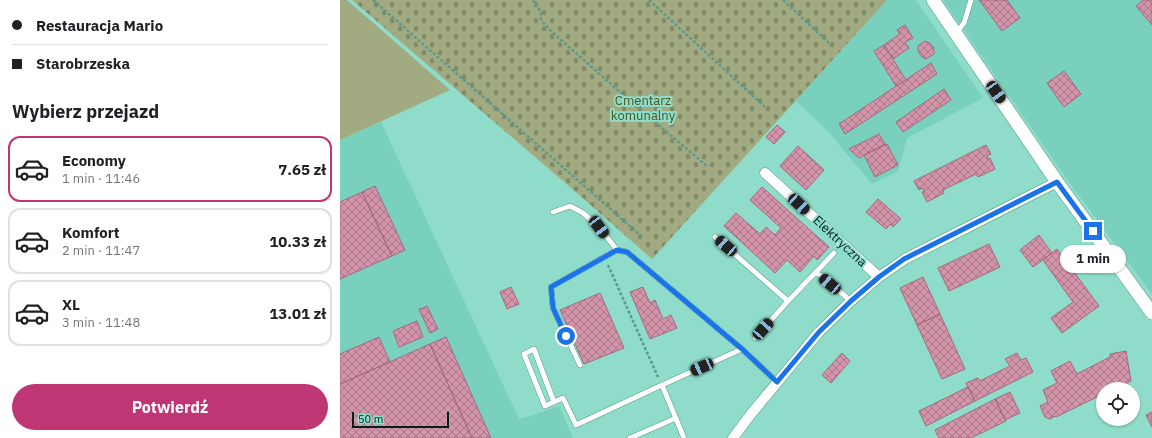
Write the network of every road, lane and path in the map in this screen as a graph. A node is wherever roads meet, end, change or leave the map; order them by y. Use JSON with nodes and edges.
{"nodes":[{"id":1,"x":373,"y":0,"type":"edge"},
{"id":2,"x":533,"y":0,"type":"edge"},
{"id":3,"x":649,"y":0,"type":"edge"},
{"id":4,"x":783,"y":0,"type":"edge"},
{"id":5,"x":933,"y":0,"type":"edge"},
{"id":6,"x":971,"y":0,"type":"edge"},
{"id":7,"x":956,"y":34,"type":"junction"},
{"id":8,"x":829,"y":43,"type":"dead end"},
{"id":9,"x":765,"y":107,"type":"dead end"},
{"id":10,"x":707,"y":166,"type":"dead end"},
{"id":11,"x":766,"y":173,"type":"dead end"},
{"id":12,"x":1057,"y":182,"type":"junction"},
{"id":13,"x":553,"y":212,"type":"dead end"},
{"id":14,"x":641,"y":236,"type":"dead end"},
{"id":15,"x":715,"y":237,"type":"dead end"},
{"id":16,"x":617,"y":250,"type":"junction"},
{"id":17,"x":834,"y":253,"type":"dead end"},
{"id":18,"x":604,"y":257,"type":"junction"},
{"id":19,"x":815,"y":273,"type":"junction"},
{"id":20,"x":879,"y":277,"type":"junction"},
{"id":21,"x":788,"y":301,"type":"junction"},
{"id":22,"x":851,"y":301,"type":"junction"},
{"id":23,"x":1152,"y":313,"type":"edge"},
{"id":24,"x":755,"y":338,"type":"dead end"},
{"id":25,"x":742,"y":349,"type":"junction"},
{"id":26,"x":580,"y":365,"type":"dead end"},
{"id":27,"x":777,"y":382,"type":"junction"},
{"id":28,"x":662,"y":385,"type":"junction"},
{"id":29,"x":554,"y":402,"type":"junction"},
{"id":30,"x":676,"y":418,"type":"junction"},
{"id":31,"x":630,"y":438,"type":"edge"},
{"id":32,"x":684,"y":438,"type":"edge"},
{"id":33,"x":732,"y":438,"type":"edge"}],
"edges":[{"from":1,"to":14,"type":"path"},
{"from":2,"to":10,"type":"path"},
{"from":3,"to":9,"type":"path"},
{"from":4,"to":8,"type":"path"},
{"from":5,"to":7,"type":"street"},
{"from":6,"to":7,"type":"lane"},
{"from":7,"to":12,"type":"street"},
{"from":11,"to":20,"type":"street","name":"Elektryczna"},
{"from":12,"to":20,"type":"street","name":"Elektryczna"},
{"from":12,"to":23,"type":"street"},
{"from":13,"to":16,"type":"lane"},
{"from":15,"to":21,"type":"lane"},
{"from":16,"to":18,"type":"lane"},
{"from":16,"to":25,"type":"lane"},
{"from":17,"to":19,"type":"lane"},
{"from":18,"to":26,"type":"lane"},
{"from":18,"to":28,"type":"path"},
{"from":19,"to":21,"type":"lane"},
{"from":19,"to":22,"type":"lane"},
{"from":20,"to":22,"type":"street","name":"Elektryczna"},
{"from":21,"to":24,"type":"lane"},
{"from":22,"to":27,"type":"street","name":"Elektryczna"},
{"from":25,"to":27,"type":"lane"},
{"from":25,"to":28,"type":"lane"},
{"from":27,"to":33,"type":"street","name":"Elektryczna"},
{"from":28,"to":29,"type":"lane"},
{"from":28,"to":30,"type":"lane"},
{"from":29,"to":29,"type":"lane"},
{"from":30,"to":31,"type":"lane"},
{"from":30,"to":32,"type":"lane"}]}
